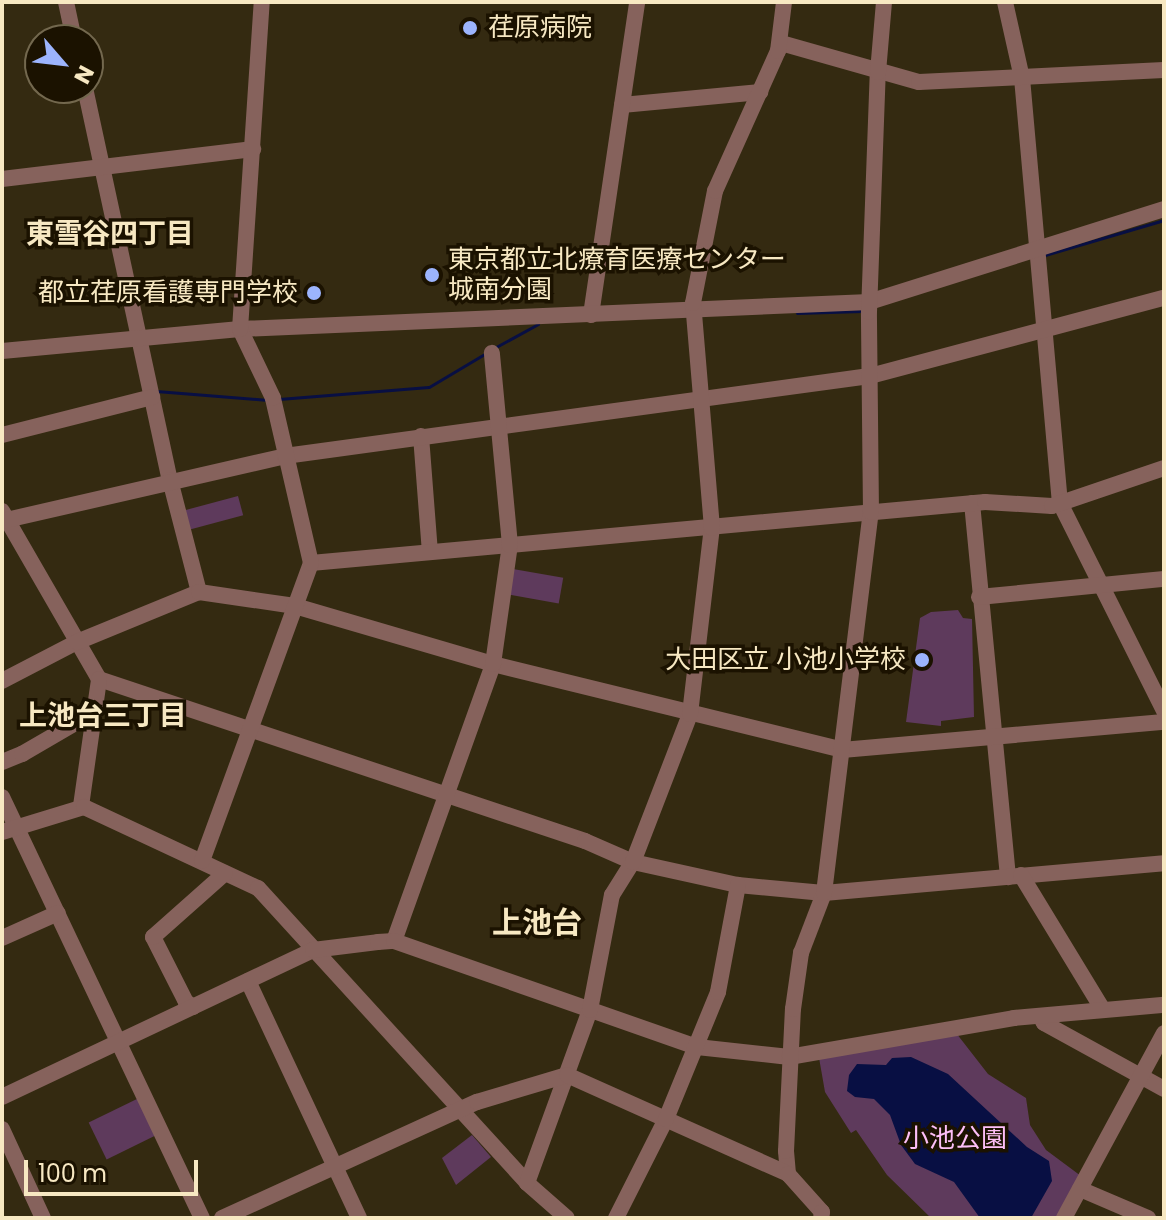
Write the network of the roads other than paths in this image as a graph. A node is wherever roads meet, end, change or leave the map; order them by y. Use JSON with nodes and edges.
{"nodes":[{"id":1,"x":66,"y":2,"type":"edge"},
{"id":2,"x":262,"y":2,"type":"edge"},
{"id":3,"x":637,"y":2,"type":"edge"},
{"id":4,"x":784,"y":2,"type":"edge"},
{"id":5,"x":884,"y":2,"type":"edge"},
{"id":6,"x":1005,"y":2,"type":"edge"},
{"id":7,"x":71,"y":24,"type":"edge"},
{"id":8,"x":781,"y":43,"type":"junction"},
{"id":9,"x":1164,"y":70,"type":"edge"},
{"id":10,"x":878,"y":72,"type":"junction"},
{"id":11,"x":1022,"y":78,"type":"junction"},
{"id":12,"x":760,"y":92,"type":"junction"},
{"id":13,"x":89,"y":104,"type":"edge"},
{"id":14,"x":622,"y":105,"type":"junction"},
{"id":15,"x":253,"y":149,"type":"junction"},
{"id":16,"x":103,"y":165,"type":"junction"},
{"id":17,"x":2,"y":179,"type":"edge"},
{"id":18,"x":1164,"y":209,"type":"edge"},
{"id":19,"x":1034,"y":250,"type":"junction"},
{"id":20,"x":1164,"y":298,"type":"edge"},
{"id":21,"x":869,"y":306,"type":"junction"},
{"id":22,"x":693,"y":314,"type":"junction"},
{"id":23,"x":591,"y":315,"type":"junction"},
{"id":24,"x":240,"y":329,"type":"junction"},
{"id":25,"x":1042,"y":330,"type":"junction"},
{"id":26,"x":139,"y":338,"type":"junction"},
{"id":27,"x":2,"y":351,"type":"edge"},
{"id":28,"x":492,"y":353,"type":"dead end"},
{"id":29,"x":870,"y":376,"type":"junction"},
{"id":30,"x":151,"y":393,"type":"junction"},
{"id":31,"x":701,"y":399,"type":"junction"},
{"id":32,"x":499,"y":425,"type":"junction"},
{"id":33,"x":2,"y":435,"type":"edge"},
{"id":34,"x":421,"y":436,"type":"junction"},
{"id":35,"x":285,"y":456,"type":"junction"},
{"id":36,"x":1164,"y":468,"type":"edge"},
{"id":37,"x":170,"y":480,"type":"junction"},
{"id":38,"x":972,"y":503,"type":"junction"},
{"id":39,"x":1060,"y":503,"type":"junction"},
{"id":40,"x":871,"y":512,"type":"junction"},
{"id":41,"x":3,"y":517,"type":"edge"},
{"id":42,"x":712,"y":528,"type":"junction"},
{"id":43,"x":510,"y":545,"type":"junction"},
{"id":44,"x":430,"y":552,"type":"junction"},
{"id":45,"x":311,"y":563,"type":"junction"},
{"id":46,"x":1164,"y":579,"type":"edge"},
{"id":47,"x":1101,"y":585,"type":"junction"},
{"id":48,"x":199,"y":592,"type":"junction"},
{"id":49,"x":979,"y":597,"type":"junction"},
{"id":50,"x":295,"y":606,"type":"junction"},
{"id":51,"x":77,"y":642,"type":"junction"},
{"id":52,"x":493,"y":664,"type":"junction"},
{"id":53,"x":99,"y":679,"type":"junction"},
{"id":54,"x":2,"y":681,"type":"edge"},
{"id":55,"x":1164,"y":711,"type":"edge"},
{"id":56,"x":690,"y":714,"type":"junction"},
{"id":57,"x":77,"y":722,"type":"dead end"},
{"id":58,"x":1164,"y":722,"type":"edge"},
{"id":59,"x":249,"y":731,"type":"junction"},
{"id":60,"x":994,"y":738,"type":"junction"},
{"id":61,"x":842,"y":750,"type":"junction"},
{"id":62,"x":2,"y":762,"type":"edge"},
{"id":63,"x":2,"y":797,"type":"edge"},
{"id":64,"x":445,"y":797,"type":"junction"},
{"id":65,"x":81,"y":806,"type":"junction"},
{"id":66,"x":10,"y":829,"type":"edge"},
{"id":67,"x":202,"y":861,"type":"junction"},
{"id":68,"x":633,"y":862,"type":"junction"},
{"id":69,"x":1164,"y":863,"type":"edge"},
{"id":70,"x":225,"y":873,"type":"junction"},
{"id":71,"x":1014,"y":876,"type":"junction"},
{"id":72,"x":738,"y":885,"type":"junction"},
{"id":73,"x":824,"y":893,"type":"junction"},
{"id":74,"x":58,"y":913,"type":"junction"},
{"id":75,"x":2,"y":938,"type":"edge"},
{"id":76,"x":394,"y":941,"type":"junction"},
{"id":77,"x":313,"y":950,"type":"junction"},
{"id":78,"x":248,"y":981,"type":"junction"},
{"id":79,"x":1164,"y":1005,"type":"edge"},
{"id":80,"x":193,"y":1007,"type":"junction"},
{"id":81,"x":590,"y":1010,"type":"junction"},
{"id":82,"x":1103,"y":1010,"type":"junction"},
{"id":83,"x":1040,"y":1016,"type":"junction"},
{"id":84,"x":1164,"y":1033,"type":"edge"},
{"id":85,"x":119,"y":1042,"type":"junction"},
{"id":86,"x":697,"y":1047,"type":"junction"},
{"id":87,"x":789,"y":1057,"type":"junction"},
{"id":88,"x":567,"y":1075,"type":"junction"},
{"id":89,"x":1141,"y":1076,"type":"junction"},
{"id":90,"x":1164,"y":1089,"type":"edge"},
{"id":91,"x":2,"y":1097,"type":"edge"},
{"id":92,"x":459,"y":1109,"type":"junction"},
{"id":93,"x":666,"y":1119,"type":"junction"},
{"id":94,"x":2,"y":1129,"type":"edge"},
{"id":95,"x":335,"y":1166,"type":"junction"},
{"id":96,"x":788,"y":1174,"type":"junction"},
{"id":97,"x":527,"y":1183,"type":"junction"},
{"id":98,"x":1080,"y":1189,"type":"junction"},
{"id":99,"x":43,"y":1218,"type":"edge"},
{"id":100,"x":202,"y":1218,"type":"edge"},
{"id":101,"x":222,"y":1218,"type":"edge"},
{"id":102,"x":359,"y":1218,"type":"edge"},
{"id":103,"x":567,"y":1218,"type":"edge"},
{"id":104,"x":616,"y":1218,"type":"edge"},
{"id":105,"x":821,"y":1218,"type":"edge"},
{"id":106,"x":1064,"y":1218,"type":"edge"},
{"id":107,"x":1148,"y":1218,"type":"edge"}],
"edges":[{"from":1,"to":7,"type":"street"},
{"from":2,"to":15,"type":"street"},
{"from":3,"to":14,"type":"street"},
{"from":4,"to":8,"type":"street"},
{"from":5,"to":10,"type":"street"},
{"from":6,"to":11,"type":"street"},
{"from":8,"to":10,"type":"street"},
{"from":8,"to":12,"type":"street"},
{"from":9,"to":11,"type":"street"},
{"from":10,"to":11,"type":"street"},
{"from":10,"to":21,"type":"street"},
{"from":11,"to":19,"type":"street"},
{"from":12,"to":14,"type":"street"},
{"from":12,"to":22,"type":"street"},
{"from":13,"to":16,"type":"street"},
{"from":14,"to":23,"type":"street"},
{"from":15,"to":16,"type":"street"},
{"from":15,"to":24,"type":"street"},
{"from":16,"to":17,"type":"street"},
{"from":16,"to":26,"type":"street"},
{"from":18,"to":19,"type":"street"},
{"from":19,"to":21,"type":"street"},
{"from":19,"to":25,"type":"street"},
{"from":20,"to":25,"type":"street"},
{"from":21,"to":22,"type":"street"},
{"from":21,"to":29,"type":"street"},
{"from":22,"to":23,"type":"street"},
{"from":22,"to":31,"type":"street"},
{"from":23,"to":24,"type":"street"},
{"from":24,"to":26,"type":"street"},
{"from":24,"to":35,"type":"street"},
{"from":25,"to":29,"type":"street"},
{"from":25,"to":39,"type":"street"},
{"from":26,"to":27,"type":"street"},
{"from":26,"to":30,"type":"street"},
{"from":28,"to":32,"type":"street"},
{"from":29,"to":31,"type":"street"},
{"from":29,"to":40,"type":"street"},
{"from":30,"to":33,"type":"street"},
{"from":30,"to":37,"type":"street"},
{"from":31,"to":32,"type":"street"},
{"from":31,"to":42,"type":"street"},
{"from":32,"to":34,"type":"street"},
{"from":32,"to":43,"type":"street"},
{"from":34,"to":35,"type":"street"},
{"from":34,"to":44,"type":"street"},
{"from":35,"to":37,"type":"street"},
{"from":35,"to":45,"type":"street"},
{"from":36,"to":39,"type":"street"},
{"from":37,"to":41,"type":"street"},
{"from":37,"to":48,"type":"street"},
{"from":38,"to":39,"type":"street"},
{"from":38,"to":40,"type":"street"},
{"from":38,"to":49,"type":"street"},
{"from":39,"to":47,"type":"street"},
{"from":40,"to":42,"type":"street"},
{"from":40,"to":61,"type":"street"},
{"from":41,"to":51,"type":"street"},
{"from":42,"to":43,"type":"street"},
{"from":42,"to":56,"type":"street"},
{"from":43,"to":44,"type":"street"},
{"from":43,"to":52,"type":"street"},
{"from":44,"to":45,"type":"street"},
{"from":45,"to":50,"type":"street"},
{"from":46,"to":47,"type":"street"},
{"from":47,"to":49,"type":"street"},
{"from":47,"to":55,"type":"street"},
{"from":48,"to":50,"type":"street"},
{"from":48,"to":51,"type":"street"},
{"from":49,"to":60,"type":"street"},
{"from":50,"to":52,"type":"street"},
{"from":50,"to":59,"type":"street"},
{"from":51,"to":53,"type":"street"},
{"from":51,"to":54,"type":"street"},
{"from":52,"to":56,"type":"street"},
{"from":52,"to":64,"type":"street"},
{"from":53,"to":59,"type":"street"},
{"from":53,"to":65,"type":"street"},
{"from":56,"to":61,"type":"street"},
{"from":56,"to":68,"type":"street"},
{"from":57,"to":62,"type":"street"},
{"from":58,"to":60,"type":"street"},
{"from":59,"to":64,"type":"street"},
{"from":59,"to":67,"type":"street"},
{"from":60,"to":61,"type":"street"},
{"from":60,"to":71,"type":"street"},
{"from":61,"to":73,"type":"street"},
{"from":63,"to":66,"type":"street"},
{"from":64,"to":68,"type":"street"},
{"from":64,"to":76,"type":"street"},
{"from":65,"to":66,"type":"street"},
{"from":65,"to":67,"type":"street"},
{"from":66,"to":74,"type":"street"},
{"from":67,"to":70,"type":"street"},
{"from":68,"to":72,"type":"street"},
{"from":68,"to":81,"type":"street"},
{"from":69,"to":71,"type":"street"},
{"from":70,"to":77,"type":"street"},
{"from":70,"to":80,"type":"street"},
{"from":71,"to":73,"type":"street"},
{"from":71,"to":82,"type":"street"},
{"from":72,"to":73,"type":"street"},
{"from":72,"to":86,"type":"street"},
{"from":73,"to":87,"type":"street"},
{"from":74,"to":75,"type":"street"},
{"from":74,"to":85,"type":"street"},
{"from":76,"to":77,"type":"street"},
{"from":76,"to":81,"type":"street"},
{"from":77,"to":78,"type":"street"},
{"from":77,"to":92,"type":"street"},
{"from":78,"to":80,"type":"street"},
{"from":78,"to":95,"type":"street"},
{"from":79,"to":82,"type":"street"},
{"from":80,"to":85,"type":"street"},
{"from":81,"to":86,"type":"street"},
{"from":81,"to":88,"type":"street"},
{"from":82,"to":83,"type":"street"},
{"from":83,"to":87,"type":"street"},
{"from":83,"to":89,"type":"street"},
{"from":84,"to":89,"type":"street"},
{"from":85,"to":91,"type":"street"},
{"from":85,"to":100,"type":"street"},
{"from":86,"to":87,"type":"street"},
{"from":86,"to":93,"type":"street"},
{"from":87,"to":96,"type":"street"},
{"from":88,"to":92,"type":"street"},
{"from":88,"to":93,"type":"street"},
{"from":88,"to":97,"type":"street"},
{"from":89,"to":90,"type":"street"},
{"from":89,"to":98,"type":"street"},
{"from":92,"to":95,"type":"street"},
{"from":92,"to":97,"type":"street"},
{"from":93,"to":96,"type":"street"},
{"from":93,"to":104,"type":"street"},
{"from":94,"to":99,"type":"street"},
{"from":95,"to":101,"type":"street"},
{"from":95,"to":102,"type":"street"},
{"from":96,"to":105,"type":"street"},
{"from":97,"to":103,"type":"street"},
{"from":98,"to":106,"type":"street"},
{"from":98,"to":107,"type":"street"}]}
